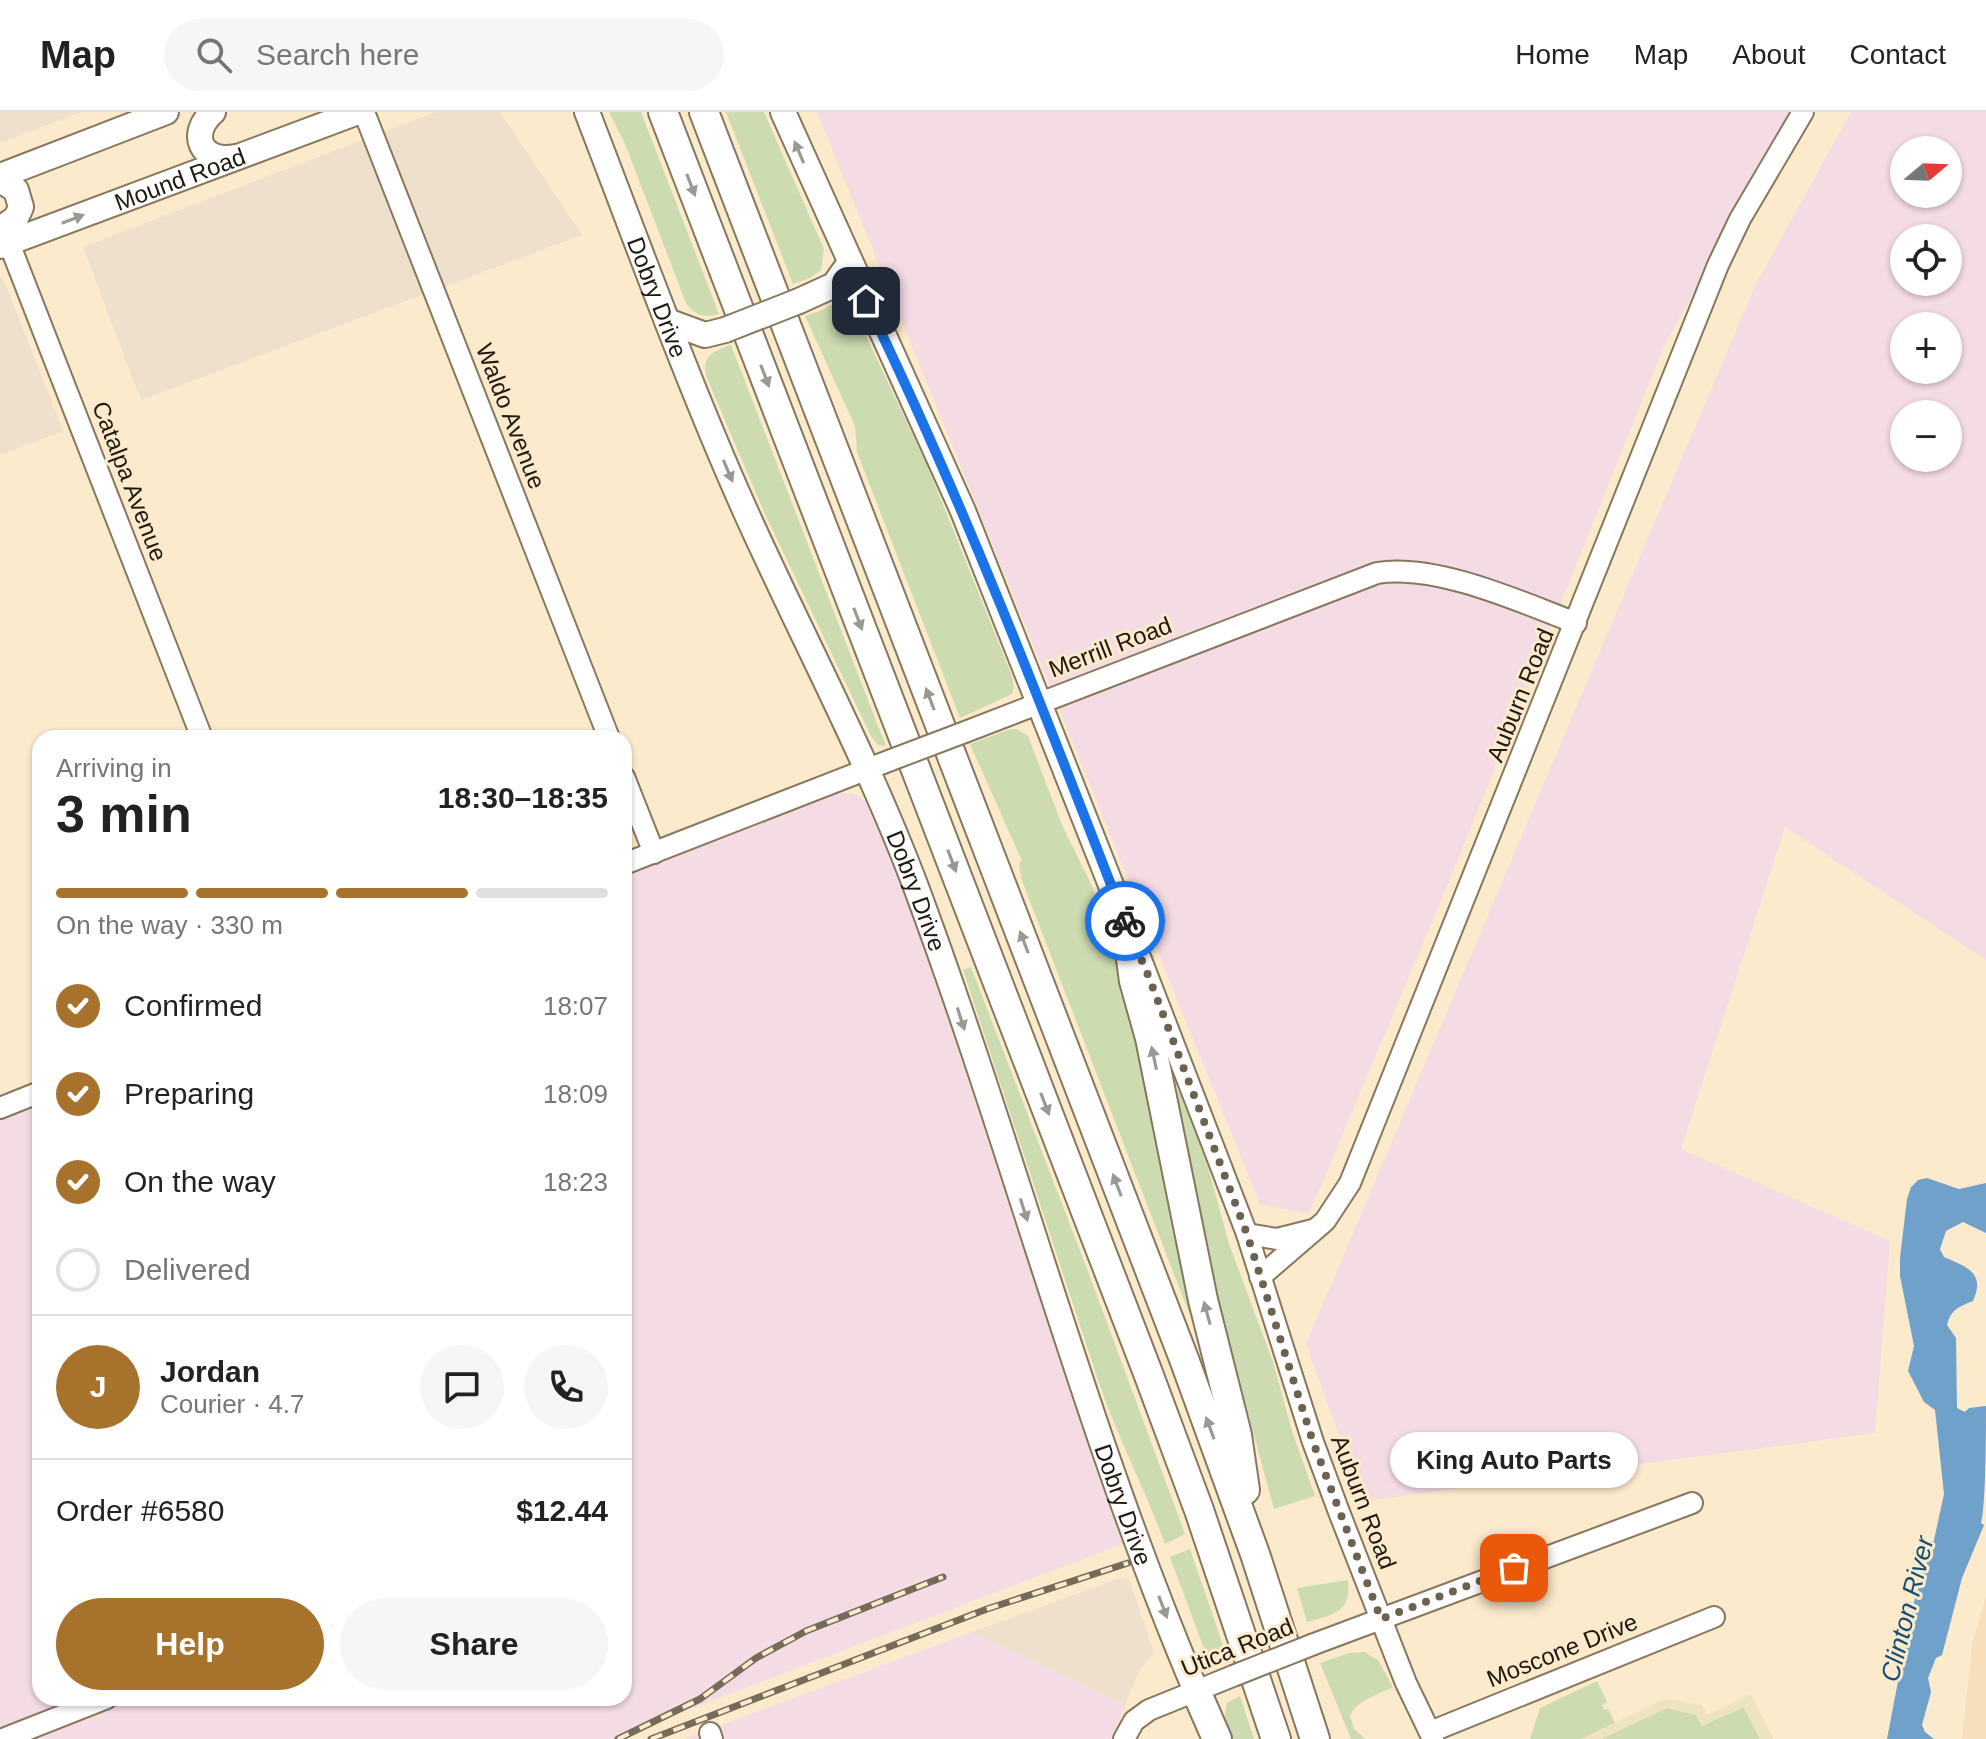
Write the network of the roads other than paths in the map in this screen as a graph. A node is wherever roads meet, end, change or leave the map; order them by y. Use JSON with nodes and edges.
{"nodes":[{"id":1,"x":166,"y":112,"type":"edge"},
{"id":2,"x":213,"y":112,"type":"edge"},
{"id":3,"x":361,"y":112,"type":"edge"},
{"id":4,"x":587,"y":112,"type":"edge"},
{"id":5,"x":663,"y":112,"type":"edge"},
{"id":6,"x":704,"y":112,"type":"edge"},
{"id":7,"x":783,"y":112,"type":"edge"},
{"id":8,"x":1803,"y":112,"type":"edge"},
{"id":9,"x":243,"y":155,"type":"junction"},
{"id":10,"x":0,"y":178,"type":"edge"},
{"id":11,"x":3,"y":240,"type":"edge"},
{"id":12,"x":849,"y":264,"type":"junction"},
{"id":13,"x":667,"y":321,"type":"junction"},
{"id":14,"x":1576,"y":623,"type":"junction"},
{"id":15,"x":1041,"y":702,"type":"junction"},
{"id":16,"x":199,"y":730,"type":"edge"},
{"id":17,"x":606,"y":730,"type":"edge"},
{"id":18,"x":867,"y":770,"type":"junction"},
{"id":19,"x":632,"y":797,"type":"edge"},
{"id":20,"x":654,"y":853,"type":"junction"},
{"id":21,"x":632,"y":861,"type":"edge"},
{"id":22,"x":1126,"y":923,"type":"junction"},
{"id":23,"x":32,"y":1095,"type":"edge"},
{"id":24,"x":0,"y":1108,"type":"edge"},
{"id":25,"x":1317,"y":1228,"type":"junction"},
{"id":26,"x":1247,"y":1234,"type":"junction"},
{"id":27,"x":1260,"y":1277,"type":"junction"},
{"id":28,"x":1692,"y":1503,"type":"dead end"},
{"id":29,"x":1255,"y":1554,"type":"junction"},
{"id":30,"x":1714,"y":1617,"type":"dead end"},
{"id":31,"x":1381,"y":1619,"type":"junction"},
{"id":32,"x":1196,"y":1691,"type":"junction"},
{"id":33,"x":83,"y":1706,"type":"edge"},
{"id":34,"x":3,"y":1733,"type":"edge"},
{"id":35,"x":1432,"y":1735,"type":"edge"},
{"id":36,"x":1124,"y":1739,"type":"edge"},
{"id":37,"x":1217,"y":1739,"type":"edge"},
{"id":38,"x":1276,"y":1739,"type":"edge"},
{"id":39,"x":1315,"y":1739,"type":"edge"}],
"edges":[{"from":1,"to":10,"type":"main road"},
{"from":2,"to":9,"type":"main road"},
{"from":3,"to":9,"type":"main road","name":"Mound Road"},
{"from":3,"to":17,"type":"street","name":"Waldo Avenue"},
{"from":4,"to":13,"type":"main road","name":"Dobry Drive"},
{"from":5,"to":38,"type":"highway","one_way":true},
{"from":29,"to":6,"type":"highway","one_way":true},
{"from":12,"to":7,"type":"main road","one_way":true},
{"from":8,"to":14,"type":"street","name":"Auburn Road"},
{"from":11,"to":9,"type":"main road","name":"Mound Road","one_way":true},
{"from":10,"to":11,"type":"main road"},
{"from":11,"to":16,"type":"street","name":"Catalpa Avenue"},
{"from":12,"to":13,"type":"main road","bridge":true},
{"from":12,"to":15,"type":"main road"},
{"from":13,"to":18,"type":"main road","name":"Dobry Drive","one_way":true},
{"from":14,"to":15,"type":"street","name":"Merrill Road"},
{"from":14,"to":25,"type":"street","name":"Auburn Road"},
{"from":15,"to":18,"type":"street","name":"Merrill Road","bridge":true},
{"from":15,"to":22,"type":"main road"},
{"from":18,"to":20,"type":"street","name":"Merrill Road"},
{"from":18,"to":32,"type":"main road","name":"Dobry Drive","one_way":true},
{"from":19,"to":20,"type":"street"},
{"from":20,"to":21,"type":"street","name":"Merrill Road"},
{"from":22,"to":26,"type":"street","name":"Auburn Road"},
{"from":29,"to":22,"type":"highway","one_way":true},
{"from":23,"to":24,"type":"street"},
{"from":25,"to":26,"type":"street"},
{"from":25,"to":27,"type":"street","name":"Auburn Road"},
{"from":26,"to":27,"type":"street","name":"Auburn Road"},
{"from":27,"to":31,"type":"street","name":"Auburn Road"},
{"from":28,"to":31,"type":"street","name":"Utica Road"},
{"from":29,"to":39,"type":"highway"},
{"from":30,"to":35,"type":"street","name":"Moscone Drive"},
{"from":31,"to":32,"type":"street","name":"Utica Road","bridge":true},
{"from":31,"to":35,"type":"street","name":"Auburn Road"},
{"from":32,"to":36,"type":"street","name":"Utica Road"},
{"from":32,"to":37,"type":"highway"},
{"from":33,"to":34,"type":"street"}]}
